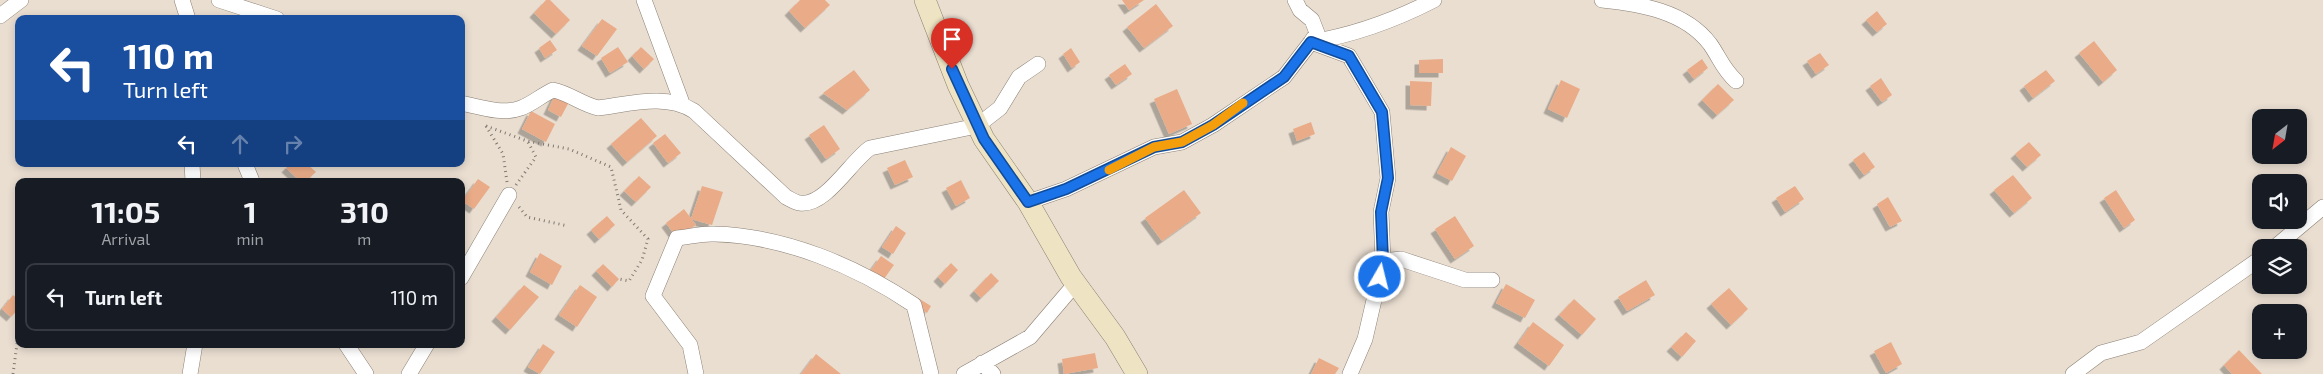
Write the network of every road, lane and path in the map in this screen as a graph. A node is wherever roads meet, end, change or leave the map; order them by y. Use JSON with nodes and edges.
{"nodes":[{"id":1,"x":182,"y":0,"type":"edge"},
{"id":2,"x":219,"y":0,"type":"edge"},
{"id":3,"x":644,"y":0,"type":"edge"},
{"id":4,"x":925,"y":0,"type":"edge"},
{"id":5,"x":1295,"y":0,"type":"edge"},
{"id":6,"x":1434,"y":0,"type":"edge"},
{"id":7,"x":1602,"y":0,"type":"edge"},
{"id":8,"x":12,"y":2,"type":"edge"},
{"id":9,"x":187,"y":15,"type":"edge"},
{"id":10,"x":265,"y":15,"type":"edge"},
{"id":11,"x":0,"y":16,"type":"edge"},
{"id":12,"x":1311,"y":42,"type":"junction"},
{"id":13,"x":1038,"y":64,"type":"dead end"},
{"id":14,"x":1736,"y":81,"type":"dead end"},
{"id":15,"x":682,"y":103,"type":"junction"},
{"id":16,"x":468,"y":104,"type":"edge"},
{"id":17,"x":486,"y":126,"type":"junction"},
{"id":18,"x":978,"y":126,"type":"junction"},
{"id":19,"x":527,"y":141,"type":"junction"},
{"id":20,"x":509,"y":195,"type":"junction"},
{"id":21,"x":1028,"y":202,"type":"junction"},
{"id":22,"x":2323,"y":207,"type":"edge"},
{"id":23,"x":568,"y":226,"type":"dead end"},
{"id":24,"x":2285,"y":239,"type":"edge"},
{"id":25,"x":1383,"y":261,"type":"junction"},
{"id":26,"x":2252,"y":264,"type":"edge"},
{"id":27,"x":465,"y":271,"type":"edge"},
{"id":28,"x":619,"y":279,"type":"dead end"},
{"id":29,"x":1492,"y":280,"type":"dead end"},
{"id":30,"x":1076,"y":283,"type":"junction"},
{"id":31,"x":16,"y":348,"type":"edge"},
{"id":32,"x":194,"y":348,"type":"edge"},
{"id":33,"x":349,"y":348,"type":"edge"},
{"id":34,"x":425,"y":348,"type":"edge"},
{"id":35,"x":988,"y":369,"type":"edge"},
{"id":36,"x":13,"y":374,"type":"edge"},
{"id":37,"x":190,"y":374,"type":"edge"},
{"id":38,"x":366,"y":374,"type":"edge"},
{"id":39,"x":409,"y":374,"type":"edge"},
{"id":40,"x":696,"y":374,"type":"edge"},
{"id":41,"x":931,"y":374,"type":"edge"},
{"id":42,"x":964,"y":374,"type":"edge"},
{"id":43,"x":1138,"y":374,"type":"edge"},
{"id":44,"x":1350,"y":374,"type":"edge"},
{"id":45,"x":2073,"y":374,"type":"edge"}],
"edges":[{"from":1,"to":9,"type":"street"},
{"from":2,"to":10,"type":"street"},
{"from":3,"to":15,"type":"street"},
{"from":4,"to":18,"type":"main road"},
{"from":5,"to":12,"type":"street"},
{"from":6,"to":12,"type":"street"},
{"from":7,"to":14,"type":"street"},
{"from":8,"to":11,"type":"street"},
{"from":12,"to":21,"type":"street"},
{"from":12,"to":25,"type":"street"},
{"from":13,"to":18,"type":"street"},
{"from":15,"to":16,"type":"street"},
{"from":15,"to":18,"type":"street"},
{"from":16,"to":17,"type":"path"},
{"from":17,"to":19,"type":"path"},
{"from":17,"to":20,"type":"path"},
{"from":18,"to":21,"type":"main road"},
{"from":19,"to":20,"type":"path"},
{"from":19,"to":28,"type":"path"},
{"from":20,"to":23,"type":"path"},
{"from":20,"to":27,"type":"street"},
{"from":21,"to":30,"type":"main road"},
{"from":22,"to":24,"type":"street"},
{"from":25,"to":29,"type":"street"},
{"from":25,"to":44,"type":"street"},
{"from":26,"to":45,"type":"street"},
{"from":30,"to":35,"type":"street"},
{"from":30,"to":43,"type":"main road"},
{"from":31,"to":36,"type":"path"},
{"from":32,"to":37,"type":"street"},
{"from":33,"to":38,"type":"street"},
{"from":34,"to":39,"type":"street"},
{"from":35,"to":42,"type":"street"},
{"from":40,"to":41,"type":"street"}]}
